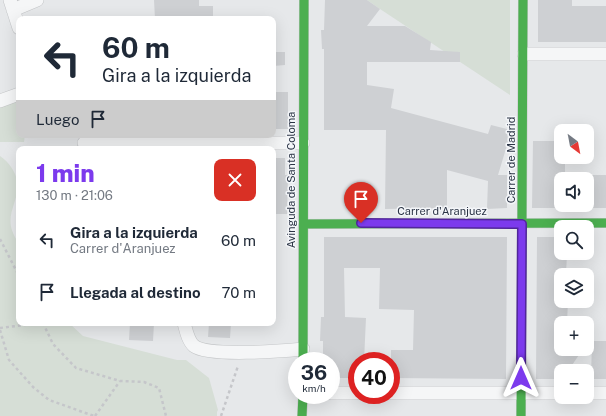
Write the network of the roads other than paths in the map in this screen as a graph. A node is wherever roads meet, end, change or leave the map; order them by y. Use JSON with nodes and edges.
{"nodes":[{"id":1,"x":37,"y":0,"type":"edge"},
{"id":2,"x":304,"y":0,"type":"edge"},
{"id":3,"x":523,"y":0,"type":"edge"},
{"id":4,"x":11,"y":5,"type":"edge"},
{"id":5,"x":16,"y":19,"type":"edge"},
{"id":6,"x":524,"y":54,"type":"junction"},
{"id":7,"x":606,"y":54,"type":"edge"},
{"id":8,"x":16,"y":95,"type":"edge"},
{"id":9,"x":0,"y":101,"type":"edge"},
{"id":10,"x":83,"y":142,"type":"edge"},
{"id":11,"x":303,"y":143,"type":"junction"},
{"id":12,"x":606,"y":223,"type":"edge"},
{"id":13,"x":303,"y":224,"type":"junction"},
{"id":14,"x":522,"y":224,"type":"junction"},
{"id":15,"x":185,"y":326,"type":"edge"},
{"id":16,"x":302,"y":352,"type":"edge"},
{"id":17,"x":288,"y":354,"type":"edge"},
{"id":18,"x":400,"y":393,"type":"edge"},
{"id":19,"x":521,"y":393,"type":"junction"},
{"id":20,"x":554,"y":393,"type":"edge"},
{"id":21,"x":594,"y":393,"type":"edge"},
{"id":22,"x":606,"y":393,"type":"edge"},
{"id":23,"x":302,"y":404,"type":"edge"},
{"id":24,"x":302,"y":416,"type":"edge"},
{"id":25,"x":521,"y":416,"type":"edge"}],
"edges":[{"from":1,"to":4,"type":"street"},
{"from":2,"to":11,"type":"street","name":"Avinguda de Santa Coloma"},
{"from":3,"to":6,"type":"street","name":"Carrer de Madrid"},
{"from":4,"to":5,"type":"street"},
{"from":6,"to":7,"type":"street"},
{"from":6,"to":14,"type":"street","name":"Carrer de Madrid"},
{"from":8,"to":9,"type":"street"},
{"from":10,"to":11,"type":"street"},
{"from":11,"to":13,"type":"street","name":"Avinguda de Santa Coloma"},
{"from":12,"to":14,"type":"street","name":"Carrer d'Aranjuez"},
{"from":13,"to":14,"type":"street","name":"Carrer d'Aranjuez"},
{"from":13,"to":16,"type":"street","name":"Avinguda de Santa Coloma"},
{"from":14,"to":19,"type":"street","name":"Carrer de Madrid"},
{"from":15,"to":17,"type":"street"},
{"from":18,"to":19,"type":"street"},
{"from":19,"to":20,"type":"street"},
{"from":19,"to":25,"type":"street","name":"Carrer de Madrid"},
{"from":21,"to":22,"type":"street"},
{"from":23,"to":24,"type":"street"}]}
